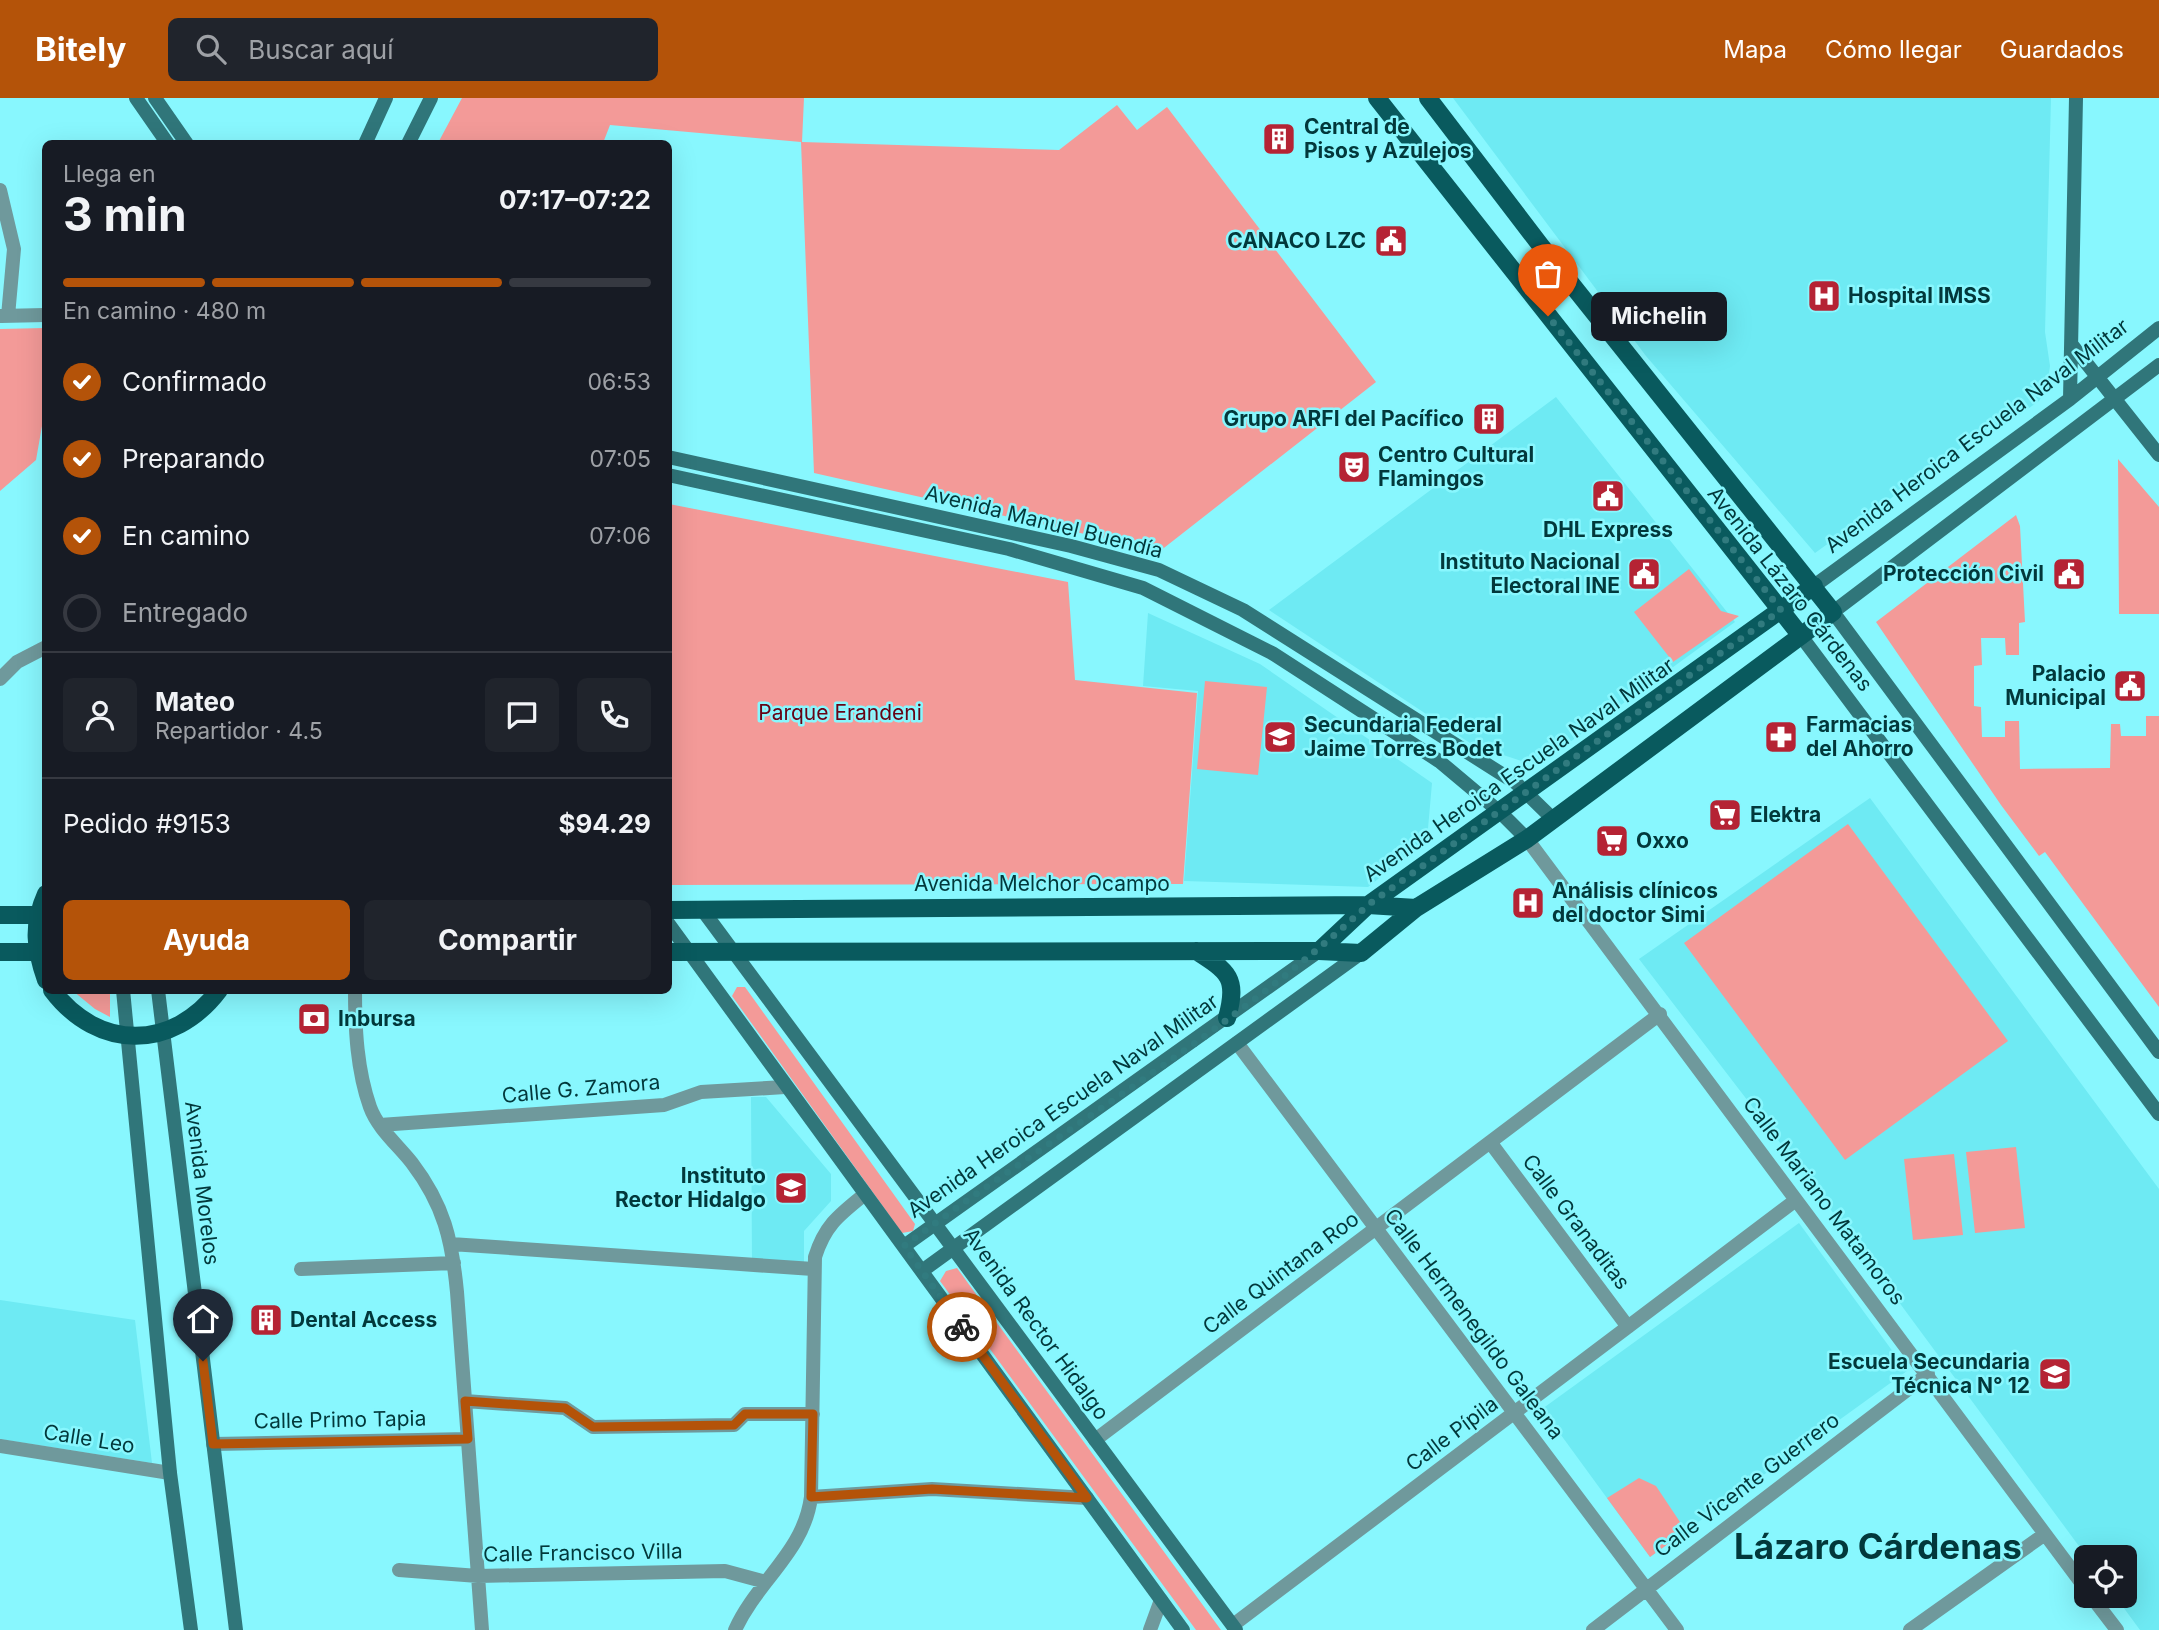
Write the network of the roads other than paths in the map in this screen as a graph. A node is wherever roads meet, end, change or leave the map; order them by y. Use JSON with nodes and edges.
{"nodes":[{"id":1,"x":136,"y":98,"type":"edge"},
{"id":2,"x":155,"y":98,"type":"edge"},
{"id":3,"x":386,"y":98,"type":"edge"},
{"id":4,"x":431,"y":98,"type":"edge"},
{"id":5,"x":1377,"y":98,"type":"edge"},
{"id":6,"x":1428,"y":98,"type":"edge"},
{"id":7,"x":2076,"y":98,"type":"edge"},
{"id":8,"x":165,"y":140,"type":"edge"},
{"id":9,"x":184,"y":140,"type":"edge"},
{"id":10,"x":367,"y":140,"type":"edge"},
{"id":11,"x":410,"y":140,"type":"edge"},
{"id":12,"x":0,"y":190,"type":"edge"},
{"id":13,"x":42,"y":315,"type":"edge"},
{"id":14,"x":4,"y":316,"type":"edge"},
{"id":15,"x":2159,"y":328,"type":"edge"},
{"id":16,"x":2072,"y":345,"type":"junction"},
{"id":17,"x":2159,"y":365,"type":"edge"},
{"id":18,"x":2098,"y":374,"type":"junction"},
{"id":19,"x":2114,"y":398,"type":"junction"},
{"id":20,"x":2070,"y":399,"type":"junction"},
{"id":21,"x":2159,"y":455,"type":"edge"},
{"id":22,"x":672,"y":458,"type":"edge"},
{"id":23,"x":672,"y":476,"type":"edge"},
{"id":24,"x":1814,"y":586,"type":"junction"},
{"id":25,"x":1781,"y":610,"type":"junction"},
{"id":26,"x":1833,"y":612,"type":"junction"},
{"id":27,"x":1801,"y":636,"type":"junction"},
{"id":28,"x":42,"y":649,"type":"edge"},
{"id":29,"x":0,"y":679,"type":"edge"},
{"id":30,"x":1529,"y":793,"type":"junction"},
{"id":31,"x":1501,"y":813,"type":"junction"},
{"id":32,"x":1553,"y":819,"type":"junction"},
{"id":33,"x":1527,"y":839,"type":"junction"},
{"id":34,"x":1368,"y":905,"type":"junction"},
{"id":35,"x":701,"y":908,"type":"junction"},
{"id":36,"x":1416,"y":908,"type":"junction"},
{"id":37,"x":672,"y":910,"type":"edge"},
{"id":38,"x":0,"y":915,"type":"edge"},
{"id":39,"x":42,"y":915,"type":"edge"},
{"id":40,"x":672,"y":929,"type":"edge"},
{"id":41,"x":41,"y":951,"type":"edge"},
{"id":42,"x":1196,"y":951,"type":"junction"},
{"id":43,"x":1319,"y":951,"type":"junction"},
{"id":44,"x":0,"y":952,"type":"edge"},
{"id":45,"x":672,"y":952,"type":"edge"},
{"id":46,"x":688,"y":952,"type":"junction"},
{"id":47,"x":732,"y":952,"type":"junction"},
{"id":48,"x":1361,"y":953,"type":"junction"},
{"id":49,"x":55,"y":994,"type":"edge"},
{"id":50,"x":123,"y":994,"type":"edge"},
{"id":51,"x":158,"y":994,"type":"edge"},
{"id":52,"x":216,"y":994,"type":"edge"},
{"id":53,"x":355,"y":994,"type":"edge"},
{"id":54,"x":1660,"y":1014,"type":"junction"},
{"id":55,"x":1227,"y":1018,"type":"junction"},
{"id":56,"x":162,"y":1033,"type":"junction"},
{"id":57,"x":128,"y":1037,"type":"junction"},
{"id":58,"x":1237,"y":1044,"type":"junction"},
{"id":59,"x":2159,"y":1052,"type":"edge"},
{"id":60,"x":785,"y":1087,"type":"junction"},
{"id":61,"x":2159,"y":1114,"type":"edge"},
{"id":62,"x":380,"y":1125,"type":"junction"},
{"id":63,"x":1490,"y":1142,"type":"junction"},
{"id":64,"x":865,"y":1194,"type":"junction"},
{"id":65,"x":1796,"y":1200,"type":"junction"},
{"id":66,"x":935,"y":1223,"type":"junction"},
{"id":67,"x":1376,"y":1228,"type":"junction"},
{"id":68,"x":451,"y":1244,"type":"junction"},
{"id":69,"x":904,"y":1246,"type":"junction"},
{"id":70,"x":954,"y":1248,"type":"junction"},
{"id":71,"x":454,"y":1263,"type":"junction"},
{"id":72,"x":301,"y":1269,"type":"dead end"},
{"id":73,"x":813,"y":1269,"type":"junction"},
{"id":74,"x":922,"y":1271,"type":"junction"},
{"id":75,"x":1628,"y":1327,"type":"junction"},
{"id":76,"x":1927,"y":1374,"type":"junction"},
{"id":77,"x":465,"y":1401,"type":"junction"},
{"id":78,"x":1515,"y":1413,"type":"junction"},
{"id":79,"x":813,"y":1414,"type":"junction"},
{"id":80,"x":468,"y":1439,"type":"junction"},
{"id":81,"x":1095,"y":1440,"type":"junction"},
{"id":82,"x":213,"y":1444,"type":"junction"},
{"id":83,"x":0,"y":1446,"type":"edge"},
{"id":84,"x":170,"y":1473,"type":"junction"},
{"id":85,"x":811,"y":1497,"type":"junction"},
{"id":86,"x":1087,"y":1498,"type":"junction"},
{"id":87,"x":2045,"y":1534,"type":"junction"},
{"id":88,"x":399,"y":1570,"type":"dead end"},
{"id":89,"x":2074,"y":1573,"type":"edge"},
{"id":90,"x":478,"y":1576,"type":"junction"},
{"id":91,"x":766,"y":1582,"type":"junction"},
{"id":92,"x":1646,"y":1587,"type":"junction"},
{"id":93,"x":1161,"y":1600,"type":"junction"},
{"id":94,"x":2100,"y":1608,"type":"edge"},
{"id":95,"x":1235,"y":1628,"type":"edge"},
{"id":96,"x":191,"y":1630,"type":"edge"},
{"id":97,"x":236,"y":1630,"type":"edge"},
{"id":98,"x":482,"y":1630,"type":"edge"},
{"id":99,"x":735,"y":1630,"type":"edge"},
{"id":100,"x":1150,"y":1630,"type":"edge"},
{"id":101,"x":1183,"y":1630,"type":"edge"},
{"id":102,"x":1592,"y":1630,"type":"edge"},
{"id":103,"x":1678,"y":1630,"type":"edge"},
{"id":104,"x":1910,"y":1630,"type":"edge"},
{"id":105,"x":2117,"y":1630,"type":"edge"}],
"edges":[{"from":1,"to":8,"type":"street"},
{"from":2,"to":9,"type":"street"},
{"from":3,"to":10,"type":"street"},
{"from":4,"to":11,"type":"street"},
{"from":5,"to":25,"type":"main road","name":"Avenida Lázaro Cárdenas"},
{"from":6,"to":24,"type":"main road","name":"Avenida Lázaro Cárdenas"},
{"from":7,"to":16,"type":"street"},
{"from":12,"to":14,"type":"street"},
{"from":13,"to":14,"type":"street"},
{"from":15,"to":18,"type":"street","name":"Avenida Heroica Escuela Naval Militar"},
{"from":16,"to":18,"type":"street"},
{"from":16,"to":20,"type":"street"},
{"from":17,"to":19,"type":"street"},
{"from":18,"to":19,"type":"street"},
{"from":18,"to":20,"type":"street","name":"Avenida Heroica Escuela Naval Militar"},
{"from":19,"to":21,"type":"street"},
{"from":19,"to":26,"type":"street"},
{"from":20,"to":24,"type":"street","name":"Avenida Heroica Escuela Naval Militar"},
{"from":22,"to":30,"type":"street","name":"Avenida Manuel Buendía"},
{"from":23,"to":31,"type":"street","name":"Avenida Manuel Buendía"},
{"from":24,"to":25,"type":"main road","name":"Avenida Heroica Escuela Naval Militar"},
{"from":24,"to":26,"type":"main road","name":"Avenida Lázaro Cárdenas"},
{"from":25,"to":27,"type":"main road","name":"Avenida Lázaro Cárdenas"},
{"from":25,"to":30,"type":"main road","name":"Avenida Heroica Escuela Naval Militar"},
{"from":26,"to":27,"type":"main road"},
{"from":26,"to":59,"type":"street","name":"Avenida Lázaro Cárdenas"},
{"from":27,"to":32,"type":"main road"},
{"from":27,"to":61,"type":"street","name":"Avenida Lázaro Cárdenas"},
{"from":28,"to":29,"type":"street"},
{"from":30,"to":31,"type":"main road","name":"Avenida Heroica Escuela Naval Militar"},
{"from":30,"to":32,"type":"street","name":"Avenida Manuel Buendía"},
{"from":31,"to":33,"type":"street","name":"Avenida Manuel Buendía"},
{"from":31,"to":34,"type":"main road","name":"Avenida Heroica Escuela Naval Militar"},
{"from":32,"to":33,"type":"main road"},
{"from":33,"to":36,"type":"main road"},
{"from":33,"to":54,"type":"street","name":"Calle Mariano Matamoros"},
{"from":34,"to":35,"type":"main road","name":"Avenida Melchor Ocampo"},
{"from":34,"to":36,"type":"main road","name":"Avenida Melchor Ocampo"},
{"from":34,"to":43,"type":"main road","name":"Avenida Heroica Escuela Naval Militar"},
{"from":35,"to":37,"type":"main road","name":"Avenida Melchor Ocampo"},
{"from":35,"to":47,"type":"street","name":"Avenida Rector Hidalgo"},
{"from":36,"to":48,"type":"main road"},
{"from":38,"to":39,"type":"main road"},
{"from":39,"to":41,"type":"main road"},
{"from":40,"to":46,"type":"street"},
{"from":41,"to":44,"type":"main road"},
{"from":42,"to":43,"type":"main road"},
{"from":42,"to":47,"type":"main road"},
{"from":42,"to":55,"type":"main road"},
{"from":43,"to":48,"type":"main road"},
{"from":43,"to":55,"type":"street","name":"Avenida Heroica Escuela Naval Militar"},
{"from":45,"to":46,"type":"main road"},
{"from":46,"to":47,"type":"main road"},
{"from":46,"to":60,"type":"street"},
{"from":47,"to":66,"type":"street","name":"Avenida Rector Hidalgo"},
{"from":48,"to":58,"type":"street"},
{"from":49,"to":57,"type":"main road"},
{"from":50,"to":57,"type":"street"},
{"from":51,"to":56,"type":"street","name":"Avenida Morelos"},
{"from":52,"to":56,"type":"main road"},
{"from":53,"to":62,"type":"street"},
{"from":54,"to":63,"type":"street","name":"Calle Quintana Roo"},
{"from":54,"to":65,"type":"street","name":"Calle Mariano Matamoros"},
{"from":55,"to":66,"type":"street","name":"Avenida Heroica Escuela Naval Militar"},
{"from":56,"to":57,"type":"main road"},
{"from":56,"to":82,"type":"street","name":"Avenida Morelos"},
{"from":57,"to":84,"type":"street"},
{"from":58,"to":67,"type":"street","name":"Calle Hermenegildo Galeana"},
{"from":58,"to":70,"type":"street"},
{"from":60,"to":62,"type":"street","name":"Calle G. Zamora"},
{"from":60,"to":64,"type":"street"},
{"from":62,"to":68,"type":"street"},
{"from":63,"to":67,"type":"street","name":"Calle Quintana Roo"},
{"from":63,"to":75,"type":"street","name":"Calle Granaditas"},
{"from":64,"to":69,"type":"street"},
{"from":64,"to":73,"type":"street"},
{"from":65,"to":75,"type":"street","name":"Calle Pípila"},
{"from":65,"to":76,"type":"street","name":"Calle Mariano Matamoros"},
{"from":66,"to":69,"type":"street","name":"Avenida Heroica Escuela Naval Militar"},
{"from":66,"to":70,"type":"street","name":"Avenida Rector Hidalgo"},
{"from":67,"to":78,"type":"street","name":"Calle Hermenegildo Galeana"},
{"from":67,"to":81,"type":"street","name":"Calle Quintana Roo"},
{"from":68,"to":71,"type":"street"},
{"from":68,"to":73,"type":"street"},
{"from":69,"to":74,"type":"street"},
{"from":70,"to":74,"type":"street"},
{"from":70,"to":81,"type":"street","name":"Avenida Rector Hidalgo"},
{"from":71,"to":72,"type":"street"},
{"from":71,"to":77,"type":"street"},
{"from":73,"to":79,"type":"street"},
{"from":74,"to":86,"type":"street"},
{"from":75,"to":78,"type":"street","name":"Calle Pípila"},
{"from":76,"to":87,"type":"street","name":"Calle Mariano Matamoros"},
{"from":76,"to":92,"type":"street","name":"Calle Vicente Guerrero"},
{"from":77,"to":79,"type":"street"},
{"from":77,"to":80,"type":"street"},
{"from":78,"to":92,"type":"street","name":"Calle Hermenegildo Galeana"},
{"from":78,"to":95,"type":"street","name":"Calle Pípila"},
{"from":79,"to":85,"type":"street"},
{"from":80,"to":82,"type":"street","name":"Calle Primo Tapia"},
{"from":80,"to":90,"type":"street"},
{"from":81,"to":95,"type":"street","name":"Avenida Rector Hidalgo"},
{"from":82,"to":97,"type":"street","name":"Avenida Morelos"},
{"from":83,"to":84,"type":"street","name":"Calle Leo"},
{"from":84,"to":96,"type":"street"},
{"from":85,"to":86,"type":"street"},
{"from":85,"to":91,"type":"street"},
{"from":86,"to":93,"type":"street"},
{"from":87,"to":89,"type":"street","name":"Calle Mariano Matamoros"},
{"from":87,"to":104,"type":"street"},
{"from":88,"to":90,"type":"street","name":"Calle Francisco Villa"},
{"from":90,"to":91,"type":"street","name":"Calle Francisco Villa"},
{"from":90,"to":98,"type":"street"},
{"from":91,"to":99,"type":"street"},
{"from":92,"to":102,"type":"street","name":"Calle Vicente Guerrero"},
{"from":92,"to":103,"type":"street","name":"Calle Hermenegildo Galeana"},
{"from":93,"to":100,"type":"street"},
{"from":93,"to":101,"type":"street"},
{"from":94,"to":105,"type":"street"}]}
